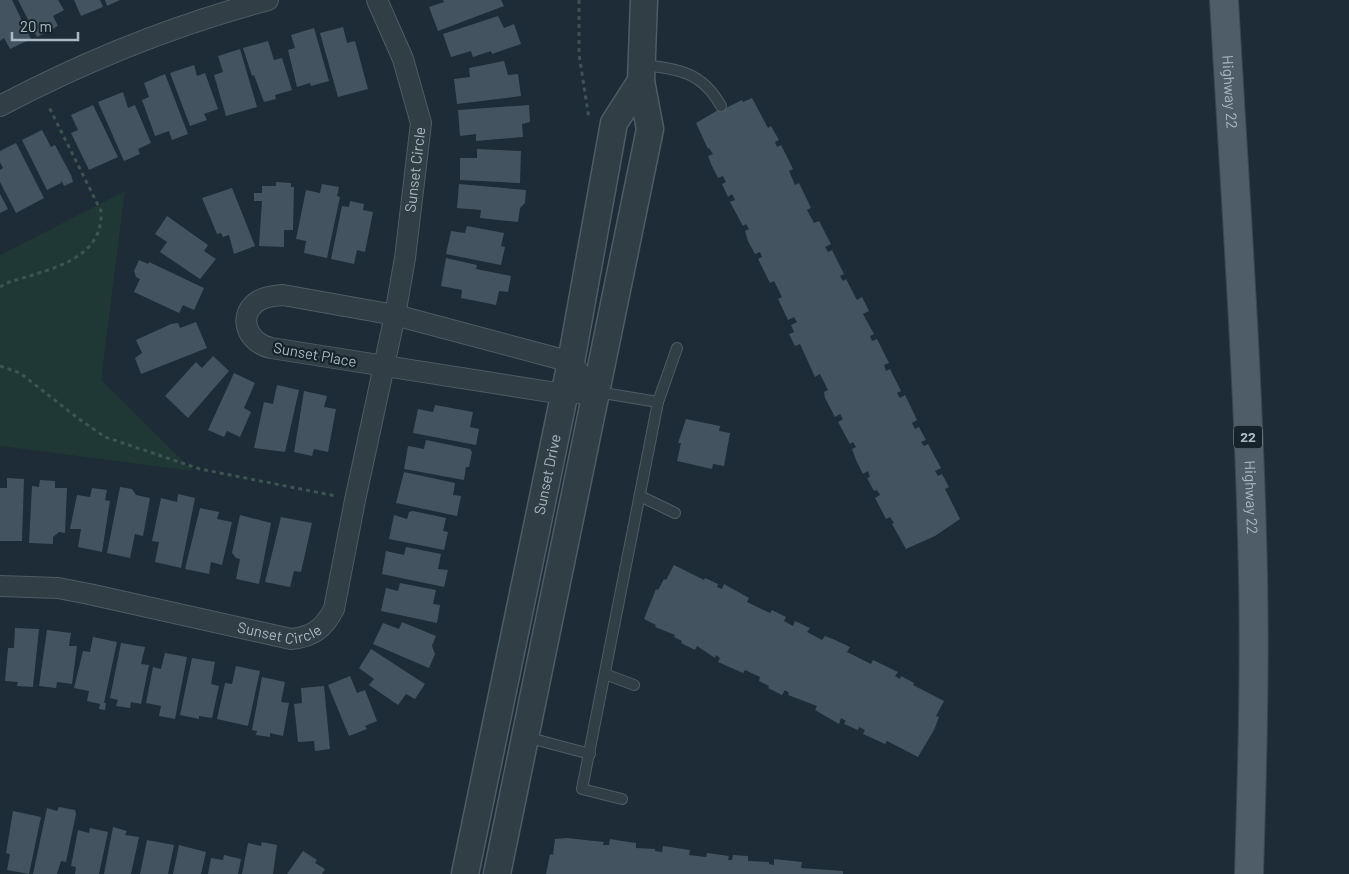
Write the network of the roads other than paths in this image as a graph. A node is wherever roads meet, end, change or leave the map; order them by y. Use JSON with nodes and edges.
{"nodes":[{"id":1,"x":268,"y":0,"type":"edge"},
{"id":2,"x":377,"y":0,"type":"edge"},
{"id":3,"x":644,"y":0,"type":"edge"},
{"id":4,"x":1224,"y":0,"type":"edge"},
{"id":5,"x":642,"y":73,"type":"junction"},
{"id":6,"x":0,"y":106,"type":"edge"},
{"id":7,"x":721,"y":106,"type":"dead end"},
{"id":8,"x":395,"y":315,"type":"junction"},
{"id":9,"x":677,"y":348,"type":"dead end"},
{"id":10,"x":570,"y":362,"type":"junction"},
{"id":11,"x":383,"y":367,"type":"junction"},
{"id":12,"x":595,"y":392,"type":"junction"},
{"id":13,"x":563,"y":394,"type":"junction"},
{"id":14,"x":658,"y":402,"type":"junction"},
{"id":15,"x":640,"y":496,"type":"junction"},
{"id":16,"x":675,"y":513,"type":"dead end"},
{"id":17,"x":0,"y":586,"type":"edge"},
{"id":18,"x":605,"y":674,"type":"junction"},
{"id":19,"x":634,"y":685,"type":"dead end"},
{"id":20,"x":525,"y":736,"type":"junction"},
{"id":21,"x":590,"y":754,"type":"junction"},
{"id":22,"x":622,"y":799,"type":"dead end"},
{"id":23,"x":465,"y":874,"type":"edge"},
{"id":24,"x":497,"y":874,"type":"edge"},
{"id":25,"x":1248,"y":874,"type":"edge"}],
"edges":[{"from":1,"to":6,"type":"street"},
{"from":2,"to":8,"type":"street","name":"Sunset Circle"},
{"from":3,"to":5,"type":"street","name":"Sunset Drive"},
{"from":4,"to":25,"type":"main road","name":"Highway 22","number":"22"},
{"from":5,"to":7,"type":"lane"},
{"from":5,"to":10,"type":"street","name":"Sunset Drive"},
{"from":5,"to":12,"type":"street","name":"Sunset Drive"},
{"from":8,"to":10,"type":"street"},
{"from":8,"to":11,"type":"street","name":"Sunset Circle"},
{"from":8,"to":11,"type":"street","name":"Sunset Place"},
{"from":9,"to":14,"type":"lane"},
{"from":10,"to":12,"type":"street"},
{"from":10,"to":13,"type":"street","name":"Sunset Drive"},
{"from":11,"to":13,"type":"street"},
{"from":11,"to":17,"type":"street","name":"Sunset Circle"},
{"from":12,"to":13,"type":"street"},
{"from":12,"to":14,"type":"lane"},
{"from":12,"to":20,"type":"street","name":"Sunset Drive"},
{"from":13,"to":23,"type":"street","name":"Sunset Drive"},
{"from":14,"to":15,"type":"lane"},
{"from":15,"to":16,"type":"lane"},
{"from":15,"to":18,"type":"lane"},
{"from":18,"to":19,"type":"lane"},
{"from":18,"to":21,"type":"lane"},
{"from":20,"to":21,"type":"lane"},
{"from":20,"to":24,"type":"street","name":"Sunset Drive"},
{"from":21,"to":22,"type":"lane"}]}
